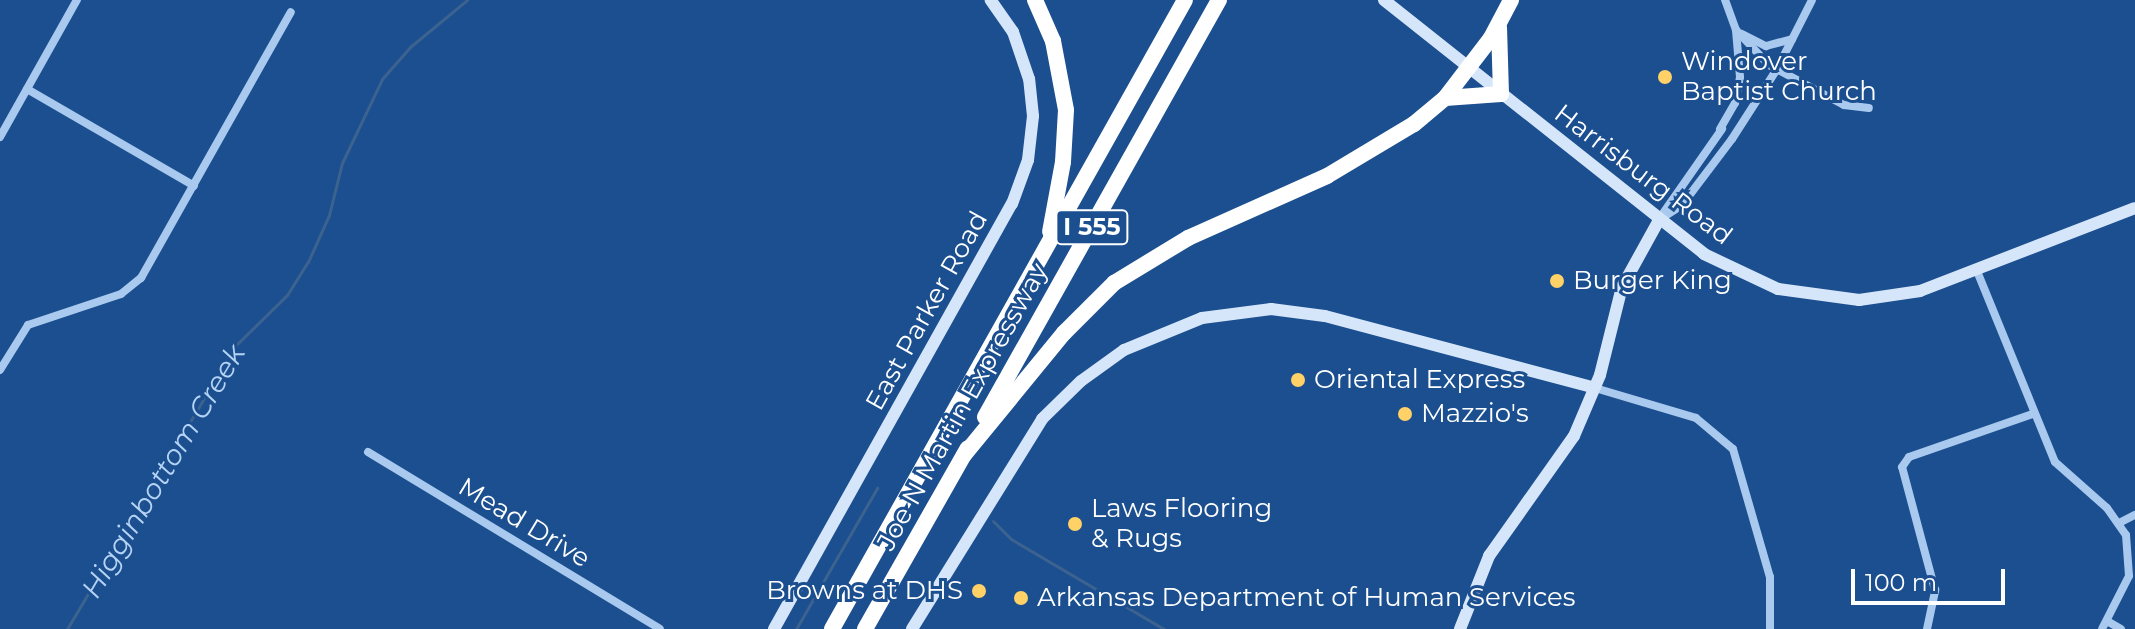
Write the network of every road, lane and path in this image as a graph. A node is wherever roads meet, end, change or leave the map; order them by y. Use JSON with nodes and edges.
{"nodes":[{"id":1,"x":77,"y":0,"type":"edge"},
{"id":2,"x":991,"y":0,"type":"edge"},
{"id":3,"x":1035,"y":0,"type":"edge"},
{"id":4,"x":1185,"y":0,"type":"edge"},
{"id":5,"x":1219,"y":0,"type":"edge"},
{"id":6,"x":1384,"y":0,"type":"edge"},
{"id":7,"x":1511,"y":0,"type":"edge"},
{"id":8,"x":1725,"y":0,"type":"edge"},
{"id":9,"x":1812,"y":0,"type":"edge"},
{"id":10,"x":291,"y":12,"type":"dead end"},
{"id":11,"x":1499,"y":28,"type":"junction"},
{"id":12,"x":1736,"y":30,"type":"junction"},
{"id":13,"x":1792,"y":39,"type":"junction"},
{"id":14,"x":1467,"y":67,"type":"junction"},
{"id":15,"x":1777,"y":69,"type":"junction"},
{"id":16,"x":27,"y":89,"type":"junction"},
{"id":17,"x":1501,"y":94,"type":"junction"},
{"id":18,"x":1445,"y":98,"type":"junction"},
{"id":19,"x":1869,"y":108,"type":"dead end"},
{"id":20,"x":1740,"y":119,"type":"junction"},
{"id":21,"x":1720,"y":129,"type":"junction"},
{"id":22,"x":0,"y":137,"type":"edge"},
{"id":23,"x":194,"y":186,"type":"junction"},
{"id":24,"x":2135,"y":208,"type":"edge"},
{"id":25,"x":1659,"y":220,"type":"junction"},
{"id":26,"x":1049,"y":243,"type":"junction"},
{"id":27,"x":1977,"y":271,"type":"junction"},
{"id":28,"x":0,"y":370,"type":"edge"},
{"id":29,"x":1595,"y":388,"type":"junction"},
{"id":30,"x":2035,"y":413,"type":"junction"},
{"id":31,"x":368,"y":452,"type":"dead end"},
{"id":32,"x":964,"y":455,"type":"junction"},
{"id":33,"x":2135,"y":515,"type":"edge"},
{"id":34,"x":2119,"y":523,"type":"junction"},
{"id":35,"x":2105,"y":625,"type":"edge"},
{"id":36,"x":660,"y":629,"type":"edge"},
{"id":37,"x":774,"y":629,"type":"edge"},
{"id":38,"x":832,"y":629,"type":"edge"},
{"id":39,"x":865,"y":629,"type":"edge"},
{"id":40,"x":912,"y":629,"type":"edge"},
{"id":41,"x":1460,"y":629,"type":"edge"},
{"id":42,"x":1770,"y":629,"type":"edge"},
{"id":43,"x":1927,"y":629,"type":"edge"},
{"id":44,"x":2121,"y":629,"type":"edge"}],
"edges":[{"from":1,"to":16,"type":"street"},
{"from":2,"to":37,"type":"street","name":"East Parker Road"},
{"from":3,"to":26,"type":"highway"},
{"from":4,"to":26,"type":"highway","name":"Joe N Martin Expressway","number":"I 555"},
{"from":5,"to":32,"type":"highway","name":"Joe N Martin Expressway","number":"I 555"},
{"from":6,"to":14,"type":"street","name":"Harrisburg Road"},
{"from":7,"to":11,"type":"highway"},
{"from":8,"to":12,"type":"street"},
{"from":9,"to":13,"type":"street"},
{"from":10,"to":23,"type":"street"},
{"from":11,"to":14,"type":"highway"},
{"from":11,"to":17,"type":"highway"},
{"from":12,"to":13,"type":"street"},
{"from":12,"to":15,"type":"street"},
{"from":12,"to":21,"type":"street"},
{"from":13,"to":15,"type":"street"},
{"from":14,"to":17,"type":"street","name":"Harrisburg Road"},
{"from":14,"to":18,"type":"highway"},
{"from":15,"to":19,"type":"street"},
{"from":15,"to":20,"type":"street"},
{"from":16,"to":22,"type":"street"},
{"from":16,"to":23,"type":"street"},
{"from":17,"to":18,"type":"highway"},
{"from":17,"to":25,"type":"street","name":"Harrisburg Road"},
{"from":18,"to":32,"type":"highway"},
{"from":20,"to":21,"type":"street"},
{"from":20,"to":25,"type":"street"},
{"from":21,"to":25,"type":"street"},
{"from":23,"to":28,"type":"street"},
{"from":24,"to":27,"type":"street","name":"Harrisburg Road"},
{"from":25,"to":27,"type":"street","name":"Harrisburg Road"},
{"from":25,"to":29,"type":"street"},
{"from":26,"to":38,"type":"highway","name":"Joe N Martin Expressway","number":"I 555"},
{"from":27,"to":30,"type":"street"},
{"from":29,"to":40,"type":"street"},
{"from":29,"to":41,"type":"street"},
{"from":29,"to":42,"type":"street"},
{"from":30,"to":34,"type":"street"},
{"from":30,"to":43,"type":"street"},
{"from":31,"to":36,"type":"street","name":"Mead Drive"},
{"from":32,"to":39,"type":"highway","name":"Joe N Martin Expressway","number":"I 555"},
{"from":33,"to":34,"type":"street"},
{"from":34,"to":35,"type":"street"},
{"from":35,"to":44,"type":"street"}]}
